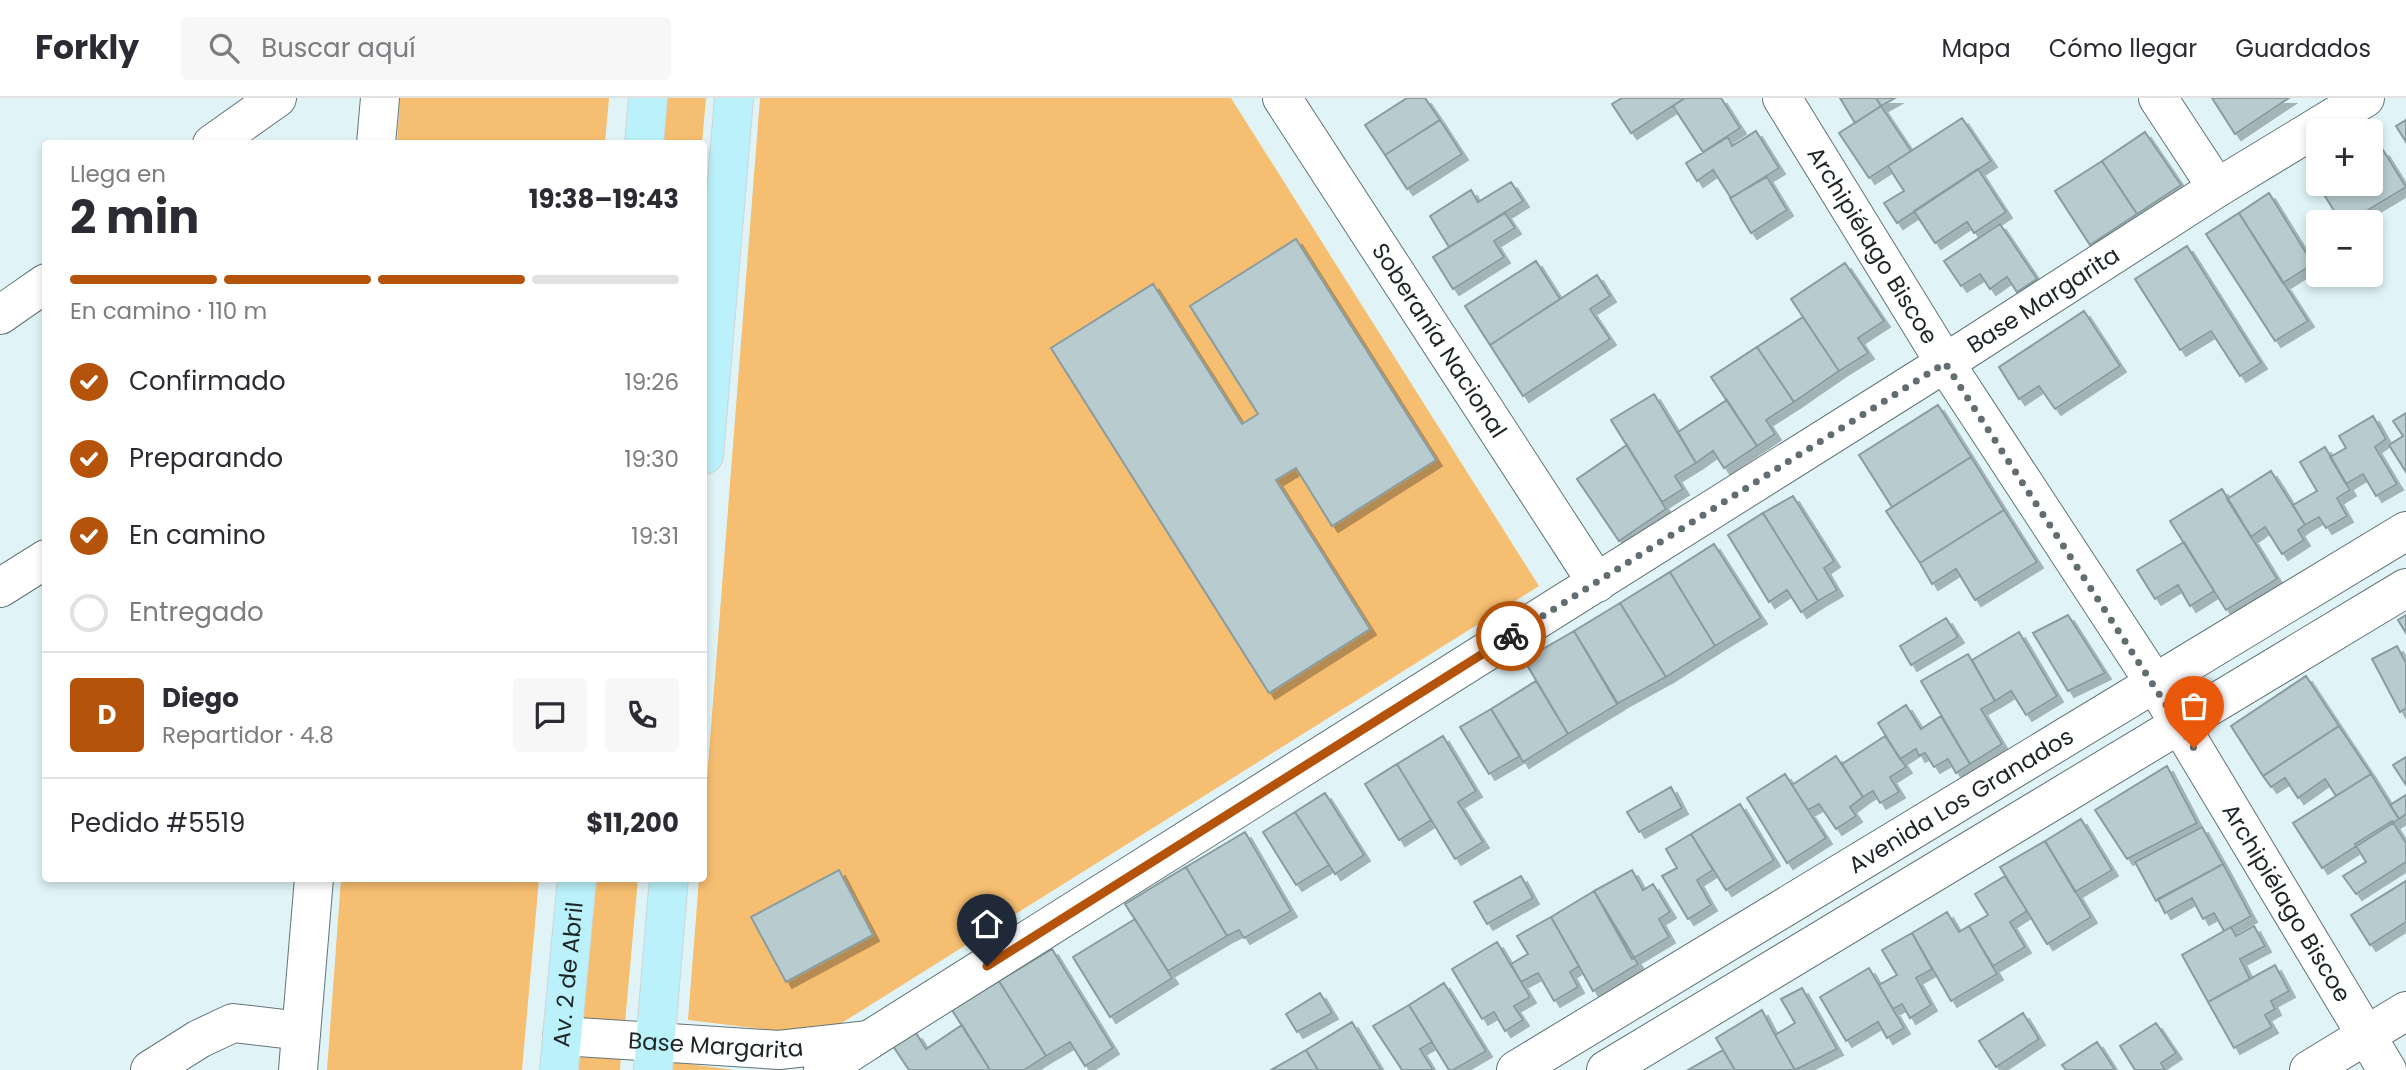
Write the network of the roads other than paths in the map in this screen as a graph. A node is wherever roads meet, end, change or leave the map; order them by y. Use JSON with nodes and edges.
{"nodes":[{"id":1,"x":277,"y":98,"type":"edge"},
{"id":2,"x":380,"y":98,"type":"edge"},
{"id":3,"x":648,"y":98,"type":"edge"},
{"id":4,"x":734,"y":98,"type":"edge"},
{"id":5,"x":1282,"y":98,"type":"edge"},
{"id":6,"x":1782,"y":98,"type":"edge"},
{"id":7,"x":2158,"y":98,"type":"edge"},
{"id":8,"x":2365,"y":98,"type":"edge"},
{"id":9,"x":218,"y":140,"type":"edge"},
{"id":10,"x":376,"y":140,"type":"edge"},
{"id":11,"x":644,"y":140,"type":"edge"},
{"id":12,"x":2217,"y":188,"type":"junction"},
{"id":13,"x":42,"y":286,"type":"edge"},
{"id":14,"x":0,"y":315,"type":"edge"},
{"id":15,"x":1945,"y":363,"type":"junction"},
{"id":16,"x":707,"y":419,"type":"edge"},
{"id":17,"x":2406,"y":530,"type":"edge"},
{"id":18,"x":42,"y":562,"type":"edge"},
{"id":19,"x":1597,"y":583,"type":"junction"},
{"id":20,"x":0,"y":588,"type":"edge"},
{"id":21,"x":2406,"y":588,"type":"edge"},
{"id":22,"x":2154,"y":682,"type":"junction"},
{"id":23,"x":2180,"y":725,"type":"junction"},
{"id":24,"x":314,"y":882,"type":"edge"},
{"id":25,"x":577,"y":882,"type":"edge"},
{"id":26,"x":669,"y":882,"type":"edge"},
{"id":27,"x":2406,"y":1011,"type":"edge"},
{"id":28,"x":302,"y":1031,"type":"junction"},
{"id":29,"x":2366,"y":1035,"type":"junction"},
{"id":30,"x":869,"y":1040,"type":"junction"},
{"id":31,"x":561,"y":1053,"type":"edge"},
{"id":32,"x":654,"y":1057,"type":"edge"},
{"id":33,"x":149,"y":1070,"type":"edge"},
{"id":34,"x":298,"y":1070,"type":"edge"},
{"id":35,"x":823,"y":1070,"type":"edge"},
{"id":36,"x":1516,"y":1070,"type":"edge"},
{"id":37,"x":1606,"y":1070,"type":"edge"},
{"id":38,"x":2309,"y":1070,"type":"edge"},
{"id":39,"x":2388,"y":1070,"type":"edge"}],
"edges":[{"from":1,"to":9,"type":"street"},
{"from":2,"to":10,"type":"street"},
{"from":3,"to":11,"type":"main road"},
{"from":4,"to":16,"type":"main road"},
{"from":5,"to":19,"type":"street","name":"Soberanía Nacional"},
{"from":6,"to":15,"type":"street","name":"Archipiélago Biscoe"},
{"from":7,"to":12,"type":"street"},
{"from":8,"to":12,"type":"street","name":"Base Margarita"},
{"from":12,"to":15,"type":"street","name":"Base Margarita"},
{"from":13,"to":14,"type":"street"},
{"from":15,"to":19,"type":"street","name":"Base Margarita"},
{"from":15,"to":22,"type":"street","name":"Archipiélago Biscoe"},
{"from":17,"to":22,"type":"street","name":"Avenida Los Granados"},
{"from":18,"to":20,"type":"street"},
{"from":19,"to":30,"type":"street","name":"Base Margarita"},
{"from":21,"to":23,"type":"street"},
{"from":22,"to":23,"type":"street","name":"Archipiélago Biscoe"},
{"from":22,"to":36,"type":"street","name":"Avenida Los Granados"},
{"from":23,"to":29,"type":"street","name":"Archipiélago Biscoe"},
{"from":23,"to":37,"type":"street"},
{"from":24,"to":28,"type":"street"},
{"from":25,"to":31,"type":"main road","name":"Av. 2 de Abril"},
{"from":26,"to":32,"type":"main road"},
{"from":27,"to":29,"type":"street"},
{"from":28,"to":33,"type":"street"},
{"from":28,"to":34,"type":"street"},
{"from":29,"to":38,"type":"street"},
{"from":29,"to":39,"type":"street","name":"Archipiélago Biscoe"},
{"from":30,"to":32,"type":"street","name":"Base Margarita"},
{"from":30,"to":35,"type":"street","name":"Base Margarita"},
{"from":31,"to":32,"type":"street","name":"Base Margarita"}]}
